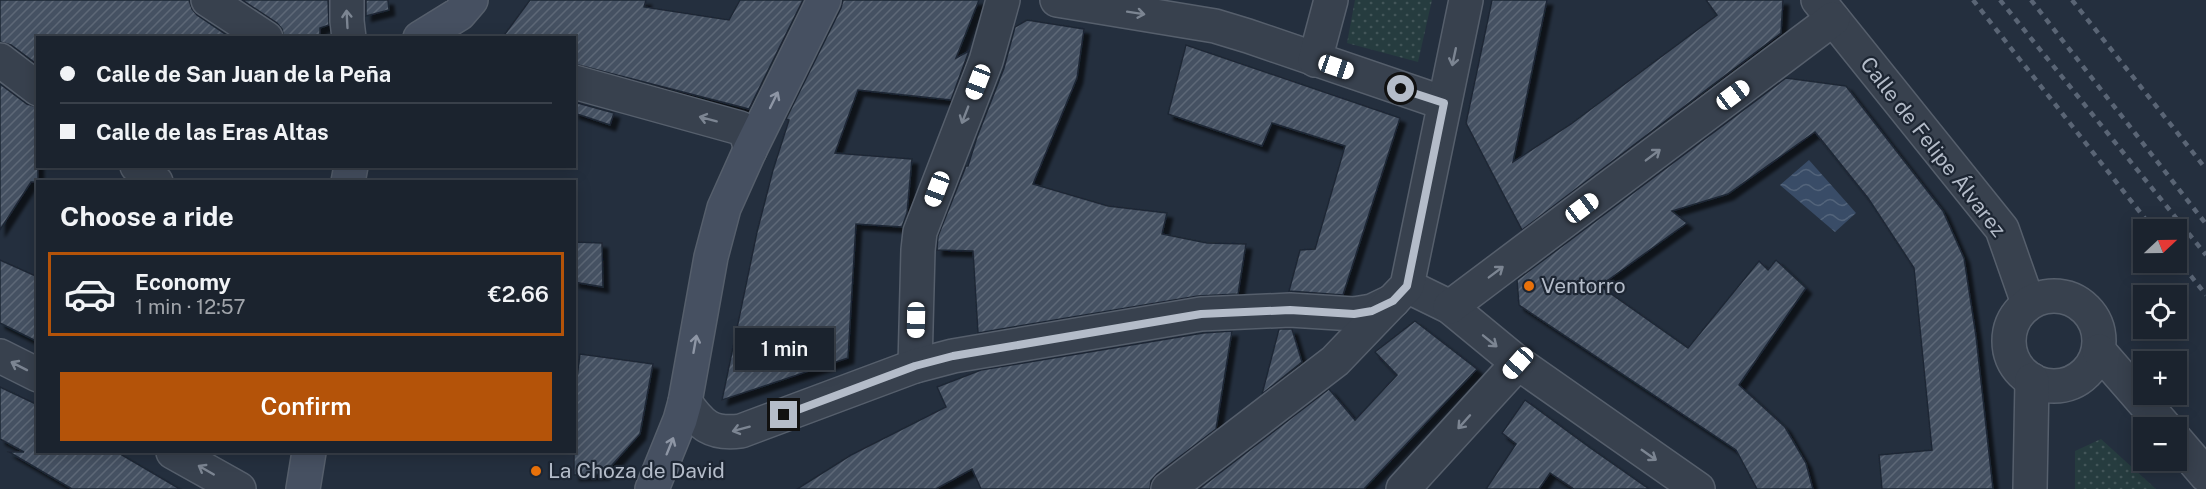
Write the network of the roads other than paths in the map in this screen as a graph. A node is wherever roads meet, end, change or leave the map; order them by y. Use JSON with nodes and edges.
{"nodes":[{"id":1,"x":208,"y":0,"type":"edge"},
{"id":2,"x":347,"y":0,"type":"edge"},
{"id":3,"x":471,"y":0,"type":"edge"},
{"id":4,"x":824,"y":0,"type":"edge"},
{"id":5,"x":1003,"y":0,"type":"edge"},
{"id":6,"x":1058,"y":0,"type":"edge"},
{"id":7,"x":1331,"y":0,"type":"edge"},
{"id":8,"x":1466,"y":0,"type":"edge"},
{"id":9,"x":1826,"y":9,"type":"edge"},
{"id":10,"x":440,"y":34,"type":"edge"},
{"id":11,"x":263,"y":36,"type":"edge"},
{"id":12,"x":349,"y":36,"type":"edge"},
{"id":13,"x":0,"y":60,"type":"edge"},
{"id":14,"x":1315,"y":60,"type":"junction"},
{"id":15,"x":576,"y":83,"type":"edge"},
{"id":16,"x":36,"y":87,"type":"edge"},
{"id":17,"x":1444,"y":103,"type":"junction"},
{"id":18,"x":750,"y":150,"type":"junction"},
{"id":19,"x":138,"y":168,"type":"edge"},
{"id":20,"x":154,"y":180,"type":"edge"},
{"id":21,"x":1400,"y":294,"type":"junction"},
{"id":22,"x":2028,"y":303,"type":"junction"},
{"id":23,"x":1450,"y":307,"type":"junction"},
{"id":24,"x":2099,"y":351,"type":"junction"},
{"id":25,"x":0,"y":356,"type":"edge"},
{"id":26,"x":1518,"y":363,"type":"junction"},
{"id":27,"x":915,"y":366,"type":"junction"},
{"id":28,"x":36,"y":374,"type":"edge"},
{"id":29,"x":2032,"y":380,"type":"junction"},
{"id":30,"x":685,"y":402,"type":"junction"},
{"id":31,"x":2156,"y":417,"type":"edge"},
{"id":32,"x":175,"y":453,"type":"edge"},
{"id":33,"x":309,"y":453,"type":"edge"},
{"id":34,"x":2187,"y":453,"type":"edge"},
{"id":35,"x":2206,"y":475,"type":"edge"},
{"id":36,"x":302,"y":488,"type":"edge"},
{"id":37,"x":239,"y":489,"type":"edge"},
{"id":38,"x":652,"y":489,"type":"edge"},
{"id":39,"x":1168,"y":489,"type":"edge"},
{"id":40,"x":1404,"y":489,"type":"edge"},
{"id":41,"x":1698,"y":489,"type":"edge"},
{"id":42,"x":2030,"y":489,"type":"edge"}],
"edges":[{"from":1,"to":11,"type":"street"},
{"from":12,"to":2,"type":"street","one_way":true},
{"from":3,"to":10,"type":"street"},
{"from":18,"to":4,"type":"street","one_way":true},
{"from":5,"to":27,"type":"street","one_way":true},
{"from":6,"to":14,"type":"street","one_way":true},
{"from":7,"to":14,"type":"street"},
{"from":8,"to":17,"type":"street","one_way":true},
{"from":9,"to":22,"type":"street","name":"Calle de Felipe Álvarez"},
{"from":23,"to":9,"type":"street","one_way":true},
{"from":13,"to":16,"type":"street"},
{"from":14,"to":17,"type":"street"},
{"from":18,"to":15,"type":"street","one_way":true},
{"from":17,"to":21,"type":"street"},
{"from":30,"to":18,"type":"street","one_way":true},
{"from":19,"to":20,"type":"street"},
{"from":21,"to":23,"type":"street"},
{"from":21,"to":27,"type":"street"},
{"from":21,"to":39,"type":"street"},
{"from":22,"to":24,"type":"street"},
{"from":22,"to":29,"type":"street"},
{"from":23,"to":26,"type":"street","one_way":true},
{"from":24,"to":29,"type":"street"},
{"from":24,"to":31,"type":"street"},
{"from":28,"to":25,"type":"street","one_way":true},
{"from":26,"to":40,"type":"street","one_way":true},
{"from":26,"to":41,"type":"street","one_way":true},
{"from":27,"to":30,"type":"street","one_way":true},
{"from":29,"to":42,"type":"street"},
{"from":38,"to":30,"type":"street","one_way":true},
{"from":37,"to":32,"type":"street","one_way":true},
{"from":33,"to":36,"type":"street"},
{"from":34,"to":35,"type":"street"}]}
